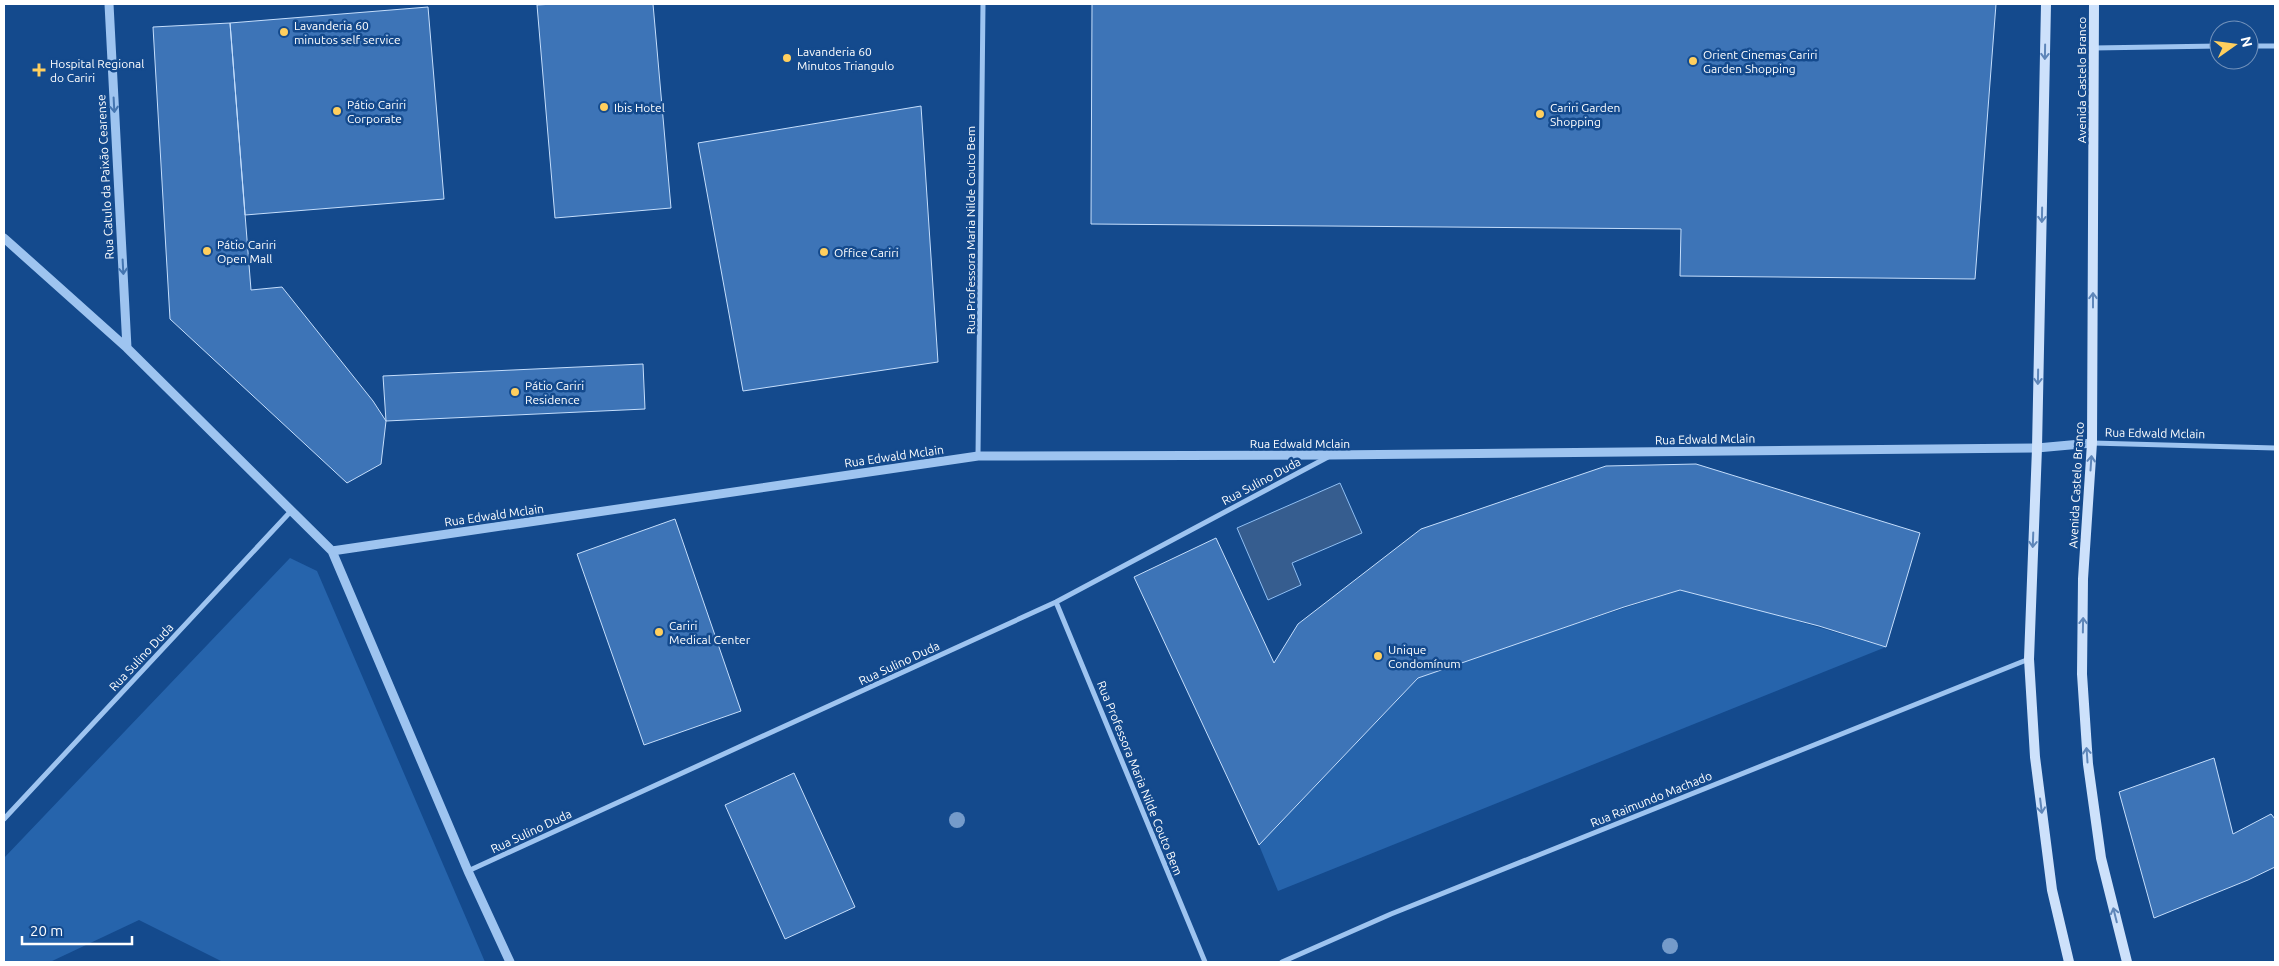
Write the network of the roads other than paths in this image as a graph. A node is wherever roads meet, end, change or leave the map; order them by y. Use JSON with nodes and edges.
{"nodes":[{"id":1,"x":109,"y":4,"type":"edge"},
{"id":2,"x":983,"y":4,"type":"edge"},
{"id":3,"x":2046,"y":4,"type":"edge"},
{"id":4,"x":2094,"y":4,"type":"edge"},
{"id":5,"x":2209,"y":46,"type":"edge"},
{"id":6,"x":2259,"y":46,"type":"edge"},
{"id":7,"x":2275,"y":46,"type":"edge"},
{"id":8,"x":2093,"y":48,"type":"junction"},
{"id":9,"x":4,"y":238,"type":"edge"},
{"id":10,"x":127,"y":348,"type":"junction"},
{"id":11,"x":2092,"y":444,"type":"junction"},
{"id":12,"x":2037,"y":448,"type":"junction"},
{"id":13,"x":2275,"y":448,"type":"edge"},
{"id":14,"x":978,"y":456,"type":"junction"},
{"id":15,"x":1330,"y":456,"type":"junction"},
{"id":16,"x":292,"y":510,"type":"junction"},
{"id":17,"x":332,"y":551,"type":"junction"},
{"id":18,"x":1056,"y":602,"type":"junction"},
{"id":19,"x":2029,"y":659,"type":"junction"},
{"id":20,"x":4,"y":819,"type":"edge"},
{"id":21,"x":468,"y":871,"type":"junction"},
{"id":22,"x":510,"y":962,"type":"edge"},
{"id":23,"x":1205,"y":962,"type":"edge"},
{"id":24,"x":1282,"y":962,"type":"edge"},
{"id":25,"x":2069,"y":962,"type":"edge"},
{"id":26,"x":2127,"y":962,"type":"edge"}],
"edges":[{"from":1,"to":10,"type":"street","name":"Rua Catulo da Paixão Cearense","one_way":true},
{"from":2,"to":14,"type":"street","name":"Rua Professora Maria Nilde Couto Bem"},
{"from":3,"to":12,"type":"main road","one_way":true},
{"from":4,"to":8,"type":"main road","name":"Avenida Castelo Branco"},
{"from":5,"to":8,"type":"street"},
{"from":6,"to":7,"type":"street"},
{"from":11,"to":8,"type":"main road","name":"Avenida Castelo Branco","one_way":true},
{"from":9,"to":10,"type":"street"},
{"from":10,"to":16,"type":"street"},
{"from":11,"to":12,"type":"street","name":"Rua Edwald Mclain"},
{"from":11,"to":13,"type":"street","name":"Rua Edwald Mclain"},
{"from":26,"to":11,"type":"main road","name":"Avenida Castelo Branco","one_way":true},
{"from":12,"to":15,"type":"street","name":"Rua Edwald Mclain"},
{"from":12,"to":19,"type":"main road","one_way":true},
{"from":14,"to":15,"type":"street","name":"Rua Edwald Mclain"},
{"from":14,"to":17,"type":"street","name":"Rua Edwald Mclain"},
{"from":15,"to":18,"type":"street","name":"Rua Sulino Duda"},
{"from":16,"to":17,"type":"street"},
{"from":16,"to":20,"type":"street","name":"Rua Sulino Duda"},
{"from":17,"to":21,"type":"street"},
{"from":18,"to":21,"type":"street","name":"Rua Sulino Duda"},
{"from":18,"to":23,"type":"street","name":"Rua Professora Maria Nilde Couto Bem"},
{"from":19,"to":24,"type":"street","name":"Rua Raimundo Machado"},
{"from":19,"to":25,"type":"main road","one_way":true},
{"from":21,"to":22,"type":"street"}]}
